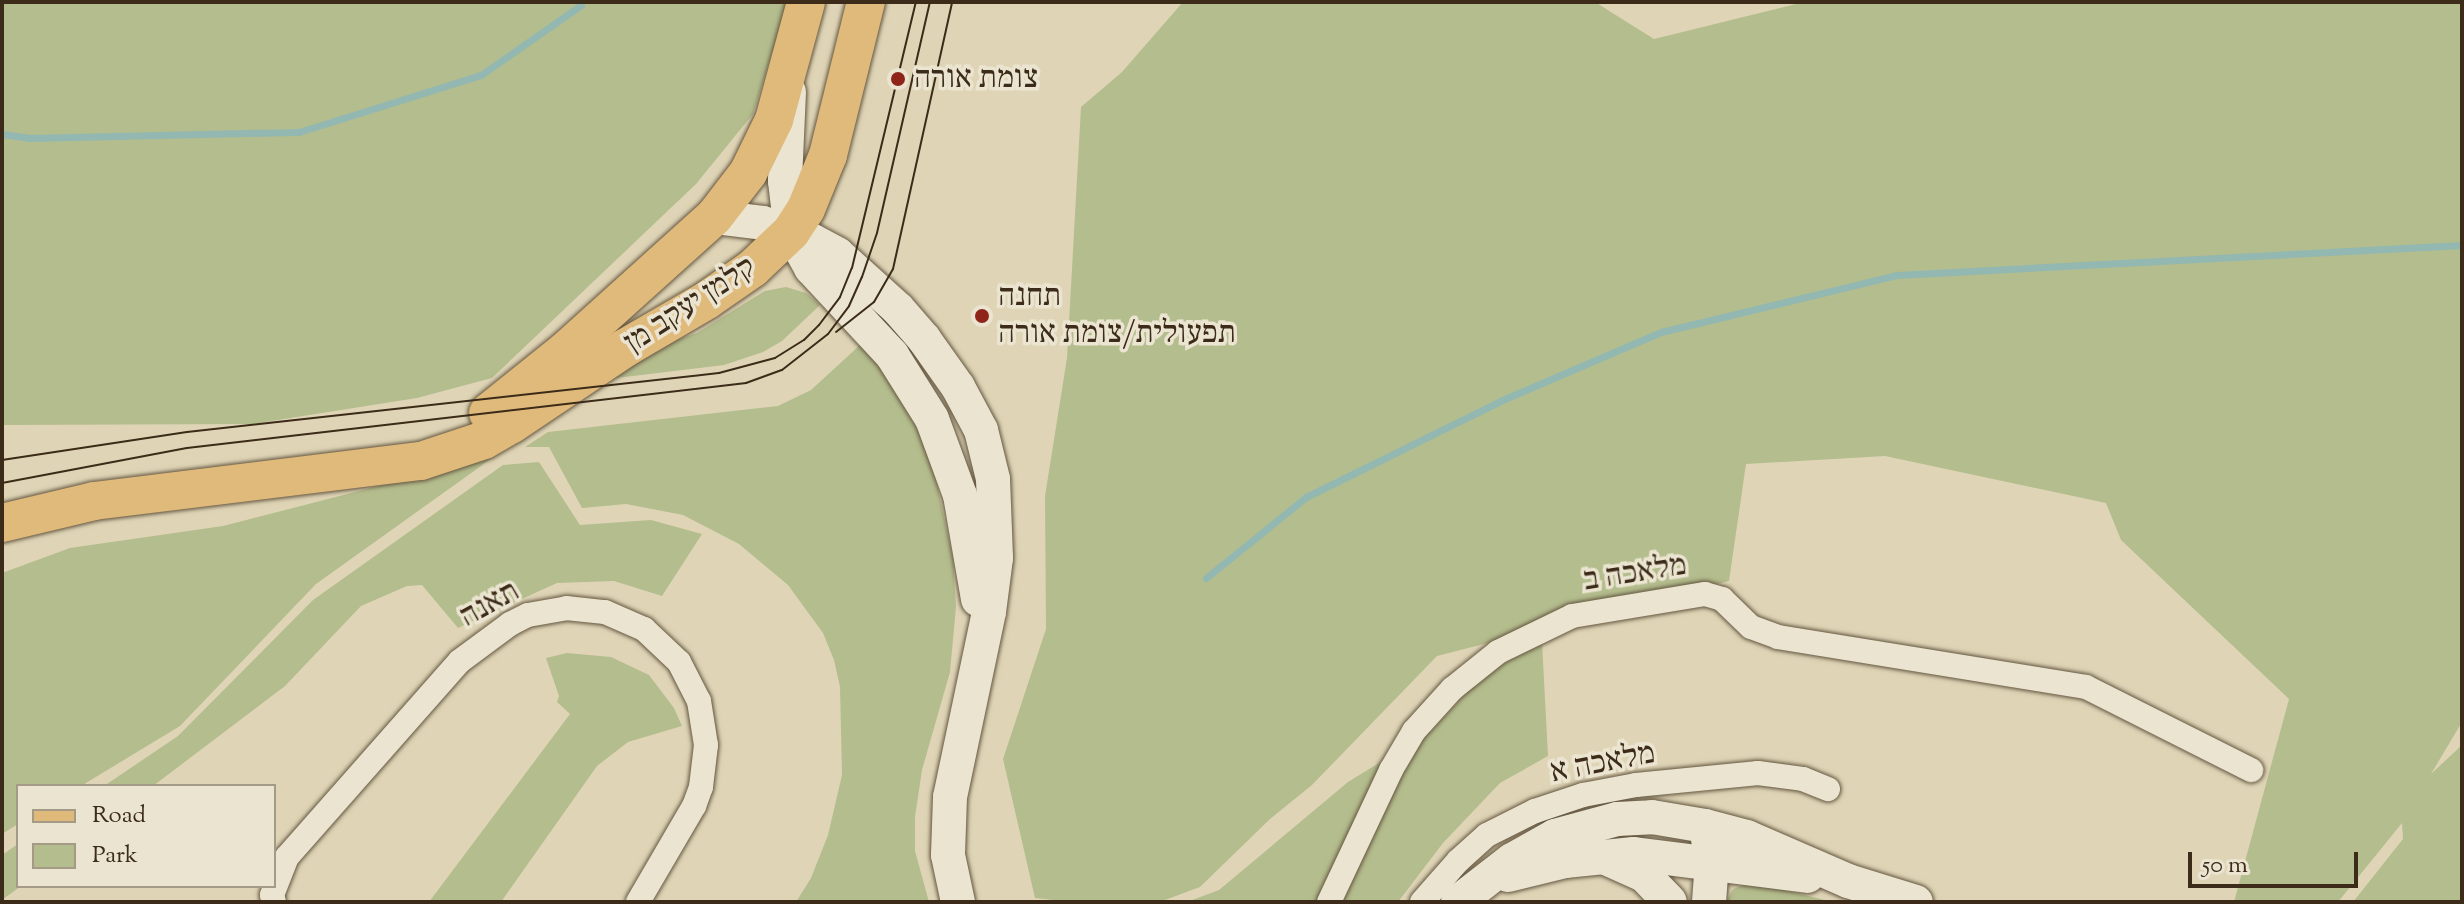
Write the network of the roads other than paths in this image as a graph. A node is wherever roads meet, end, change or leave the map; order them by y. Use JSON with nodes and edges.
{"nodes":[{"id":1,"x":806,"y":2,"type":"edge"},
{"id":2,"x":866,"y":2,"type":"edge"},
{"id":3,"x":790,"y":72,"type":"junction"},
{"id":4,"x":714,"y":217,"type":"junction"},
{"id":5,"x":791,"y":232,"type":"junction"},
{"id":6,"x":366,"y":469,"type":"junction"},
{"id":7,"x":2,"y":523,"type":"edge"},
{"id":8,"x":2251,"y":770,"type":"dead end"},
{"id":9,"x":1828,"y":789,"type":"dead end"},
{"id":10,"x":1705,"y":826,"type":"junction"},
{"id":11,"x":1600,"y":856,"type":"junction"},
{"id":12,"x":1700,"y":860,"type":"junction"},
{"id":13,"x":1848,"y":881,"type":"junction"},
{"id":14,"x":276,"y":885,"type":"edge"},
{"id":15,"x":1470,"y":892,"type":"edge"},
{"id":16,"x":638,"y":902,"type":"edge"},
{"id":17,"x":958,"y":902,"type":"edge"},
{"id":18,"x":1329,"y":902,"type":"edge"},
{"id":19,"x":1422,"y":902,"type":"edge"},
{"id":20,"x":1670,"y":902,"type":"edge"},
{"id":21,"x":1686,"y":902,"type":"edge"},
{"id":22,"x":1709,"y":902,"type":"edge"},
{"id":23,"x":1916,"y":902,"type":"edge"}],
"edges":[{"from":1,"to":3,"type":"main road","name":"קלמן יעקב מן"},
{"from":2,"to":5,"type":"main road","name":"קלמן יעקב מן"},
{"from":3,"to":4,"type":"main road","name":"קלמן יעקב מן"},
{"from":3,"to":5,"type":"main road"},
{"from":4,"to":5,"type":"main road"},
{"from":4,"to":6,"type":"main road","name":"קלמן יעקב מן"},
{"from":5,"to":6,"type":"main road","name":"קלמן יעקב מן"},
{"from":5,"to":17,"type":"main road"},
{"from":6,"to":7,"type":"main road","name":"קלמן יעקב מן"},
{"from":8,"to":18,"type":"street","name":"מלאכה ב"},
{"from":9,"to":19,"type":"street","name":"מלאכה א"},
{"from":10,"to":12,"type":"main road"},
{"from":10,"to":13,"type":"main road"},
{"from":10,"to":15,"type":"main road"},
{"from":11,"to":12,"type":"main road"},
{"from":11,"to":15,"type":"main road"},
{"from":11,"to":20,"type":"main road"},
{"from":12,"to":13,"type":"main road"},
{"from":12,"to":21,"type":"main road"},
{"from":12,"to":22,"type":"main road"},
{"from":13,"to":23,"type":"main road"},
{"from":14,"to":16,"type":"street","name":"תאנה"}]}
